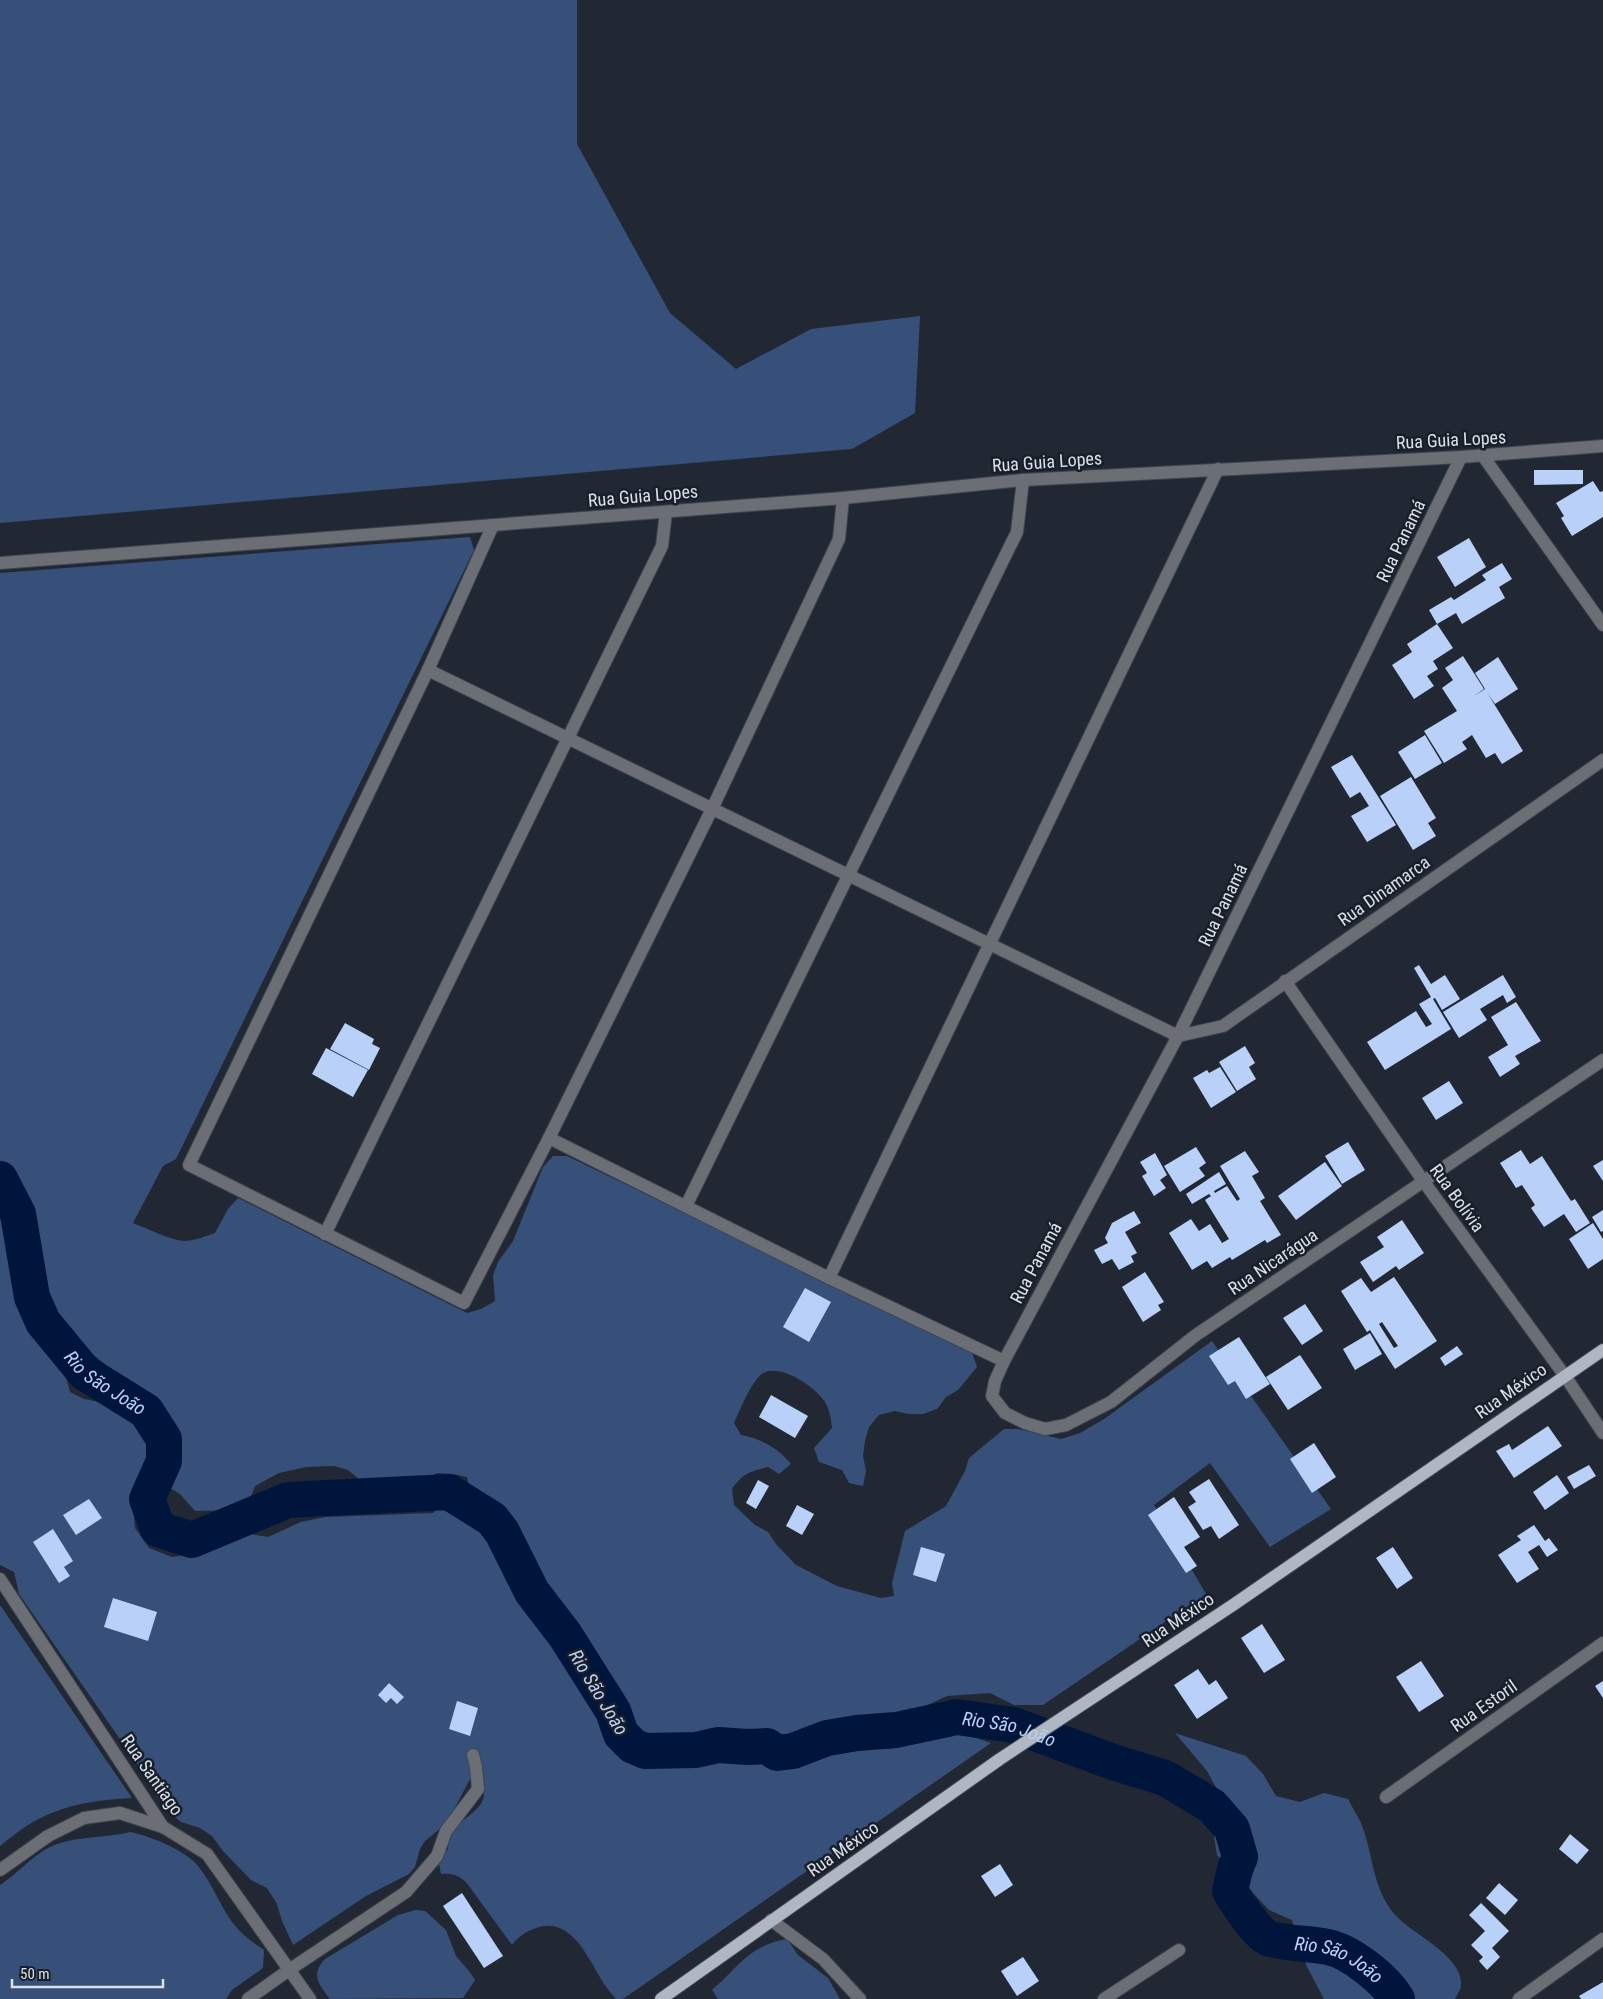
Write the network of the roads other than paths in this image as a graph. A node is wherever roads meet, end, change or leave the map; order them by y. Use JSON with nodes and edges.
{"nodes":[{"id":1,"x":1603,"y":446,"type":"edge"},
{"id":2,"x":1483,"y":456,"type":"junction"},
{"id":3,"x":1461,"y":457,"type":"junction"},
{"id":4,"x":1218,"y":470,"type":"junction"},
{"id":5,"x":1023,"y":480,"type":"junction"},
{"id":6,"x":843,"y":498,"type":"junction"},
{"id":7,"x":666,"y":512,"type":"junction"},
{"id":8,"x":493,"y":526,"type":"junction"},
{"id":9,"x":0,"y":563,"type":"edge"},
{"id":10,"x":1603,"y":624,"type":"edge"},
{"id":11,"x":428,"y":670,"type":"junction"},
{"id":12,"x":568,"y":738,"type":"junction"},
{"id":13,"x":1603,"y":760,"type":"edge"},
{"id":14,"x":712,"y":809,"type":"junction"},
{"id":15,"x":849,"y":875,"type":"junction"},
{"id":16,"x":990,"y":944,"type":"junction"},
{"id":17,"x":1285,"y":981,"type":"junction"},
{"id":18,"x":1178,"y":1036,"type":"junction"},
{"id":19,"x":1603,"y":1060,"type":"edge"},
{"id":20,"x":549,"y":1138,"type":"junction"},
{"id":21,"x":1424,"y":1182,"type":"junction"},
{"id":22,"x":686,"y":1206,"type":"junction"},
{"id":23,"x":325,"y":1234,"type":"junction"},
{"id":24,"x":829,"y":1278,"type":"junction"},
{"id":25,"x":1603,"y":1350,"type":"edge"},
{"id":26,"x":1004,"y":1361,"type":"junction"},
{"id":27,"x":1565,"y":1376,"type":"junction"},
{"id":28,"x":1603,"y":1433,"type":"edge"},
{"id":29,"x":0,"y":1579,"type":"edge"},
{"id":30,"x":1603,"y":1643,"type":"edge"},
{"id":31,"x":473,"y":1755,"type":"dead end"},
{"id":32,"x":1386,"y":1797,"type":"dead end"},
{"id":33,"x":163,"y":1827,"type":"junction"},
{"id":34,"x":0,"y":1870,"type":"edge"},
{"id":35,"x":772,"y":1920,"type":"junction"},
{"id":36,"x":1603,"y":1940,"type":"edge"},
{"id":37,"x":1179,"y":1950,"type":"dead end"},
{"id":38,"x":289,"y":1970,"type":"junction"},
{"id":39,"x":248,"y":1999,"type":"edge"},
{"id":40,"x":310,"y":1999,"type":"edge"},
{"id":41,"x":661,"y":1999,"type":"edge"},
{"id":42,"x":860,"y":1999,"type":"edge"},
{"id":43,"x":1104,"y":1999,"type":"edge"},
{"id":44,"x":1520,"y":1999,"type":"edge"}],
"edges":[{"from":1,"to":2,"type":"street","name":"Rua Guia Lopes"},
{"from":2,"to":3,"type":"street","name":"Rua Guia Lopes"},
{"from":2,"to":10,"type":"street"},
{"from":3,"to":4,"type":"street","name":"Rua Guia Lopes"},
{"from":3,"to":18,"type":"street","name":"Rua Panamá"},
{"from":4,"to":5,"type":"street","name":"Rua Guia Lopes"},
{"from":4,"to":16,"type":"street"},
{"from":5,"to":6,"type":"street","name":"Rua Guia Lopes"},
{"from":5,"to":15,"type":"street"},
{"from":6,"to":7,"type":"street","name":"Rua Guia Lopes"},
{"from":6,"to":14,"type":"street"},
{"from":7,"to":8,"type":"street","name":"Rua Guia Lopes"},
{"from":7,"to":12,"type":"street"},
{"from":8,"to":9,"type":"street","name":"Rua Guia Lopes"},
{"from":8,"to":11,"type":"street"},
{"from":11,"to":12,"type":"street"},
{"from":11,"to":23,"type":"street"},
{"from":12,"to":14,"type":"street"},
{"from":12,"to":23,"type":"street"},
{"from":13,"to":17,"type":"street","name":"Rua Dinamarca"},
{"from":14,"to":15,"type":"street"},
{"from":14,"to":20,"type":"street"},
{"from":15,"to":16,"type":"street"},
{"from":15,"to":22,"type":"street"},
{"from":16,"to":18,"type":"street"},
{"from":16,"to":24,"type":"street"},
{"from":17,"to":18,"type":"street","name":"Rua Dinamarca"},
{"from":17,"to":21,"type":"street","name":"Rua Bolívia"},
{"from":18,"to":26,"type":"street","name":"Rua Panamá"},
{"from":19,"to":21,"type":"street","name":"Rua Nicarágua"},
{"from":20,"to":22,"type":"street"},
{"from":20,"to":23,"type":"street"},
{"from":21,"to":26,"type":"street","name":"Rua Nicarágua"},
{"from":21,"to":27,"type":"street","name":"Rua Bolívia"},
{"from":22,"to":24,"type":"street"},
{"from":24,"to":26,"type":"street"},
{"from":25,"to":27,"type":"main road","name":"Rua México"},
{"from":27,"to":28,"type":"street","name":"Rua Bolívia"},
{"from":27,"to":35,"type":"main road","name":"Rua México"},
{"from":29,"to":33,"type":"street","name":"Rua Santiago"},
{"from":30,"to":32,"type":"street","name":"Rua Estoril"},
{"from":31,"to":38,"type":"street"},
{"from":33,"to":34,"type":"street"},
{"from":33,"to":38,"type":"street","name":"Rua Santiago"},
{"from":35,"to":41,"type":"main road","name":"Rua México"},
{"from":35,"to":42,"type":"street"},
{"from":36,"to":44,"type":"street"},
{"from":37,"to":43,"type":"street"},
{"from":38,"to":39,"type":"street"},
{"from":38,"to":40,"type":"street","name":"Rua Santiago"}]}
